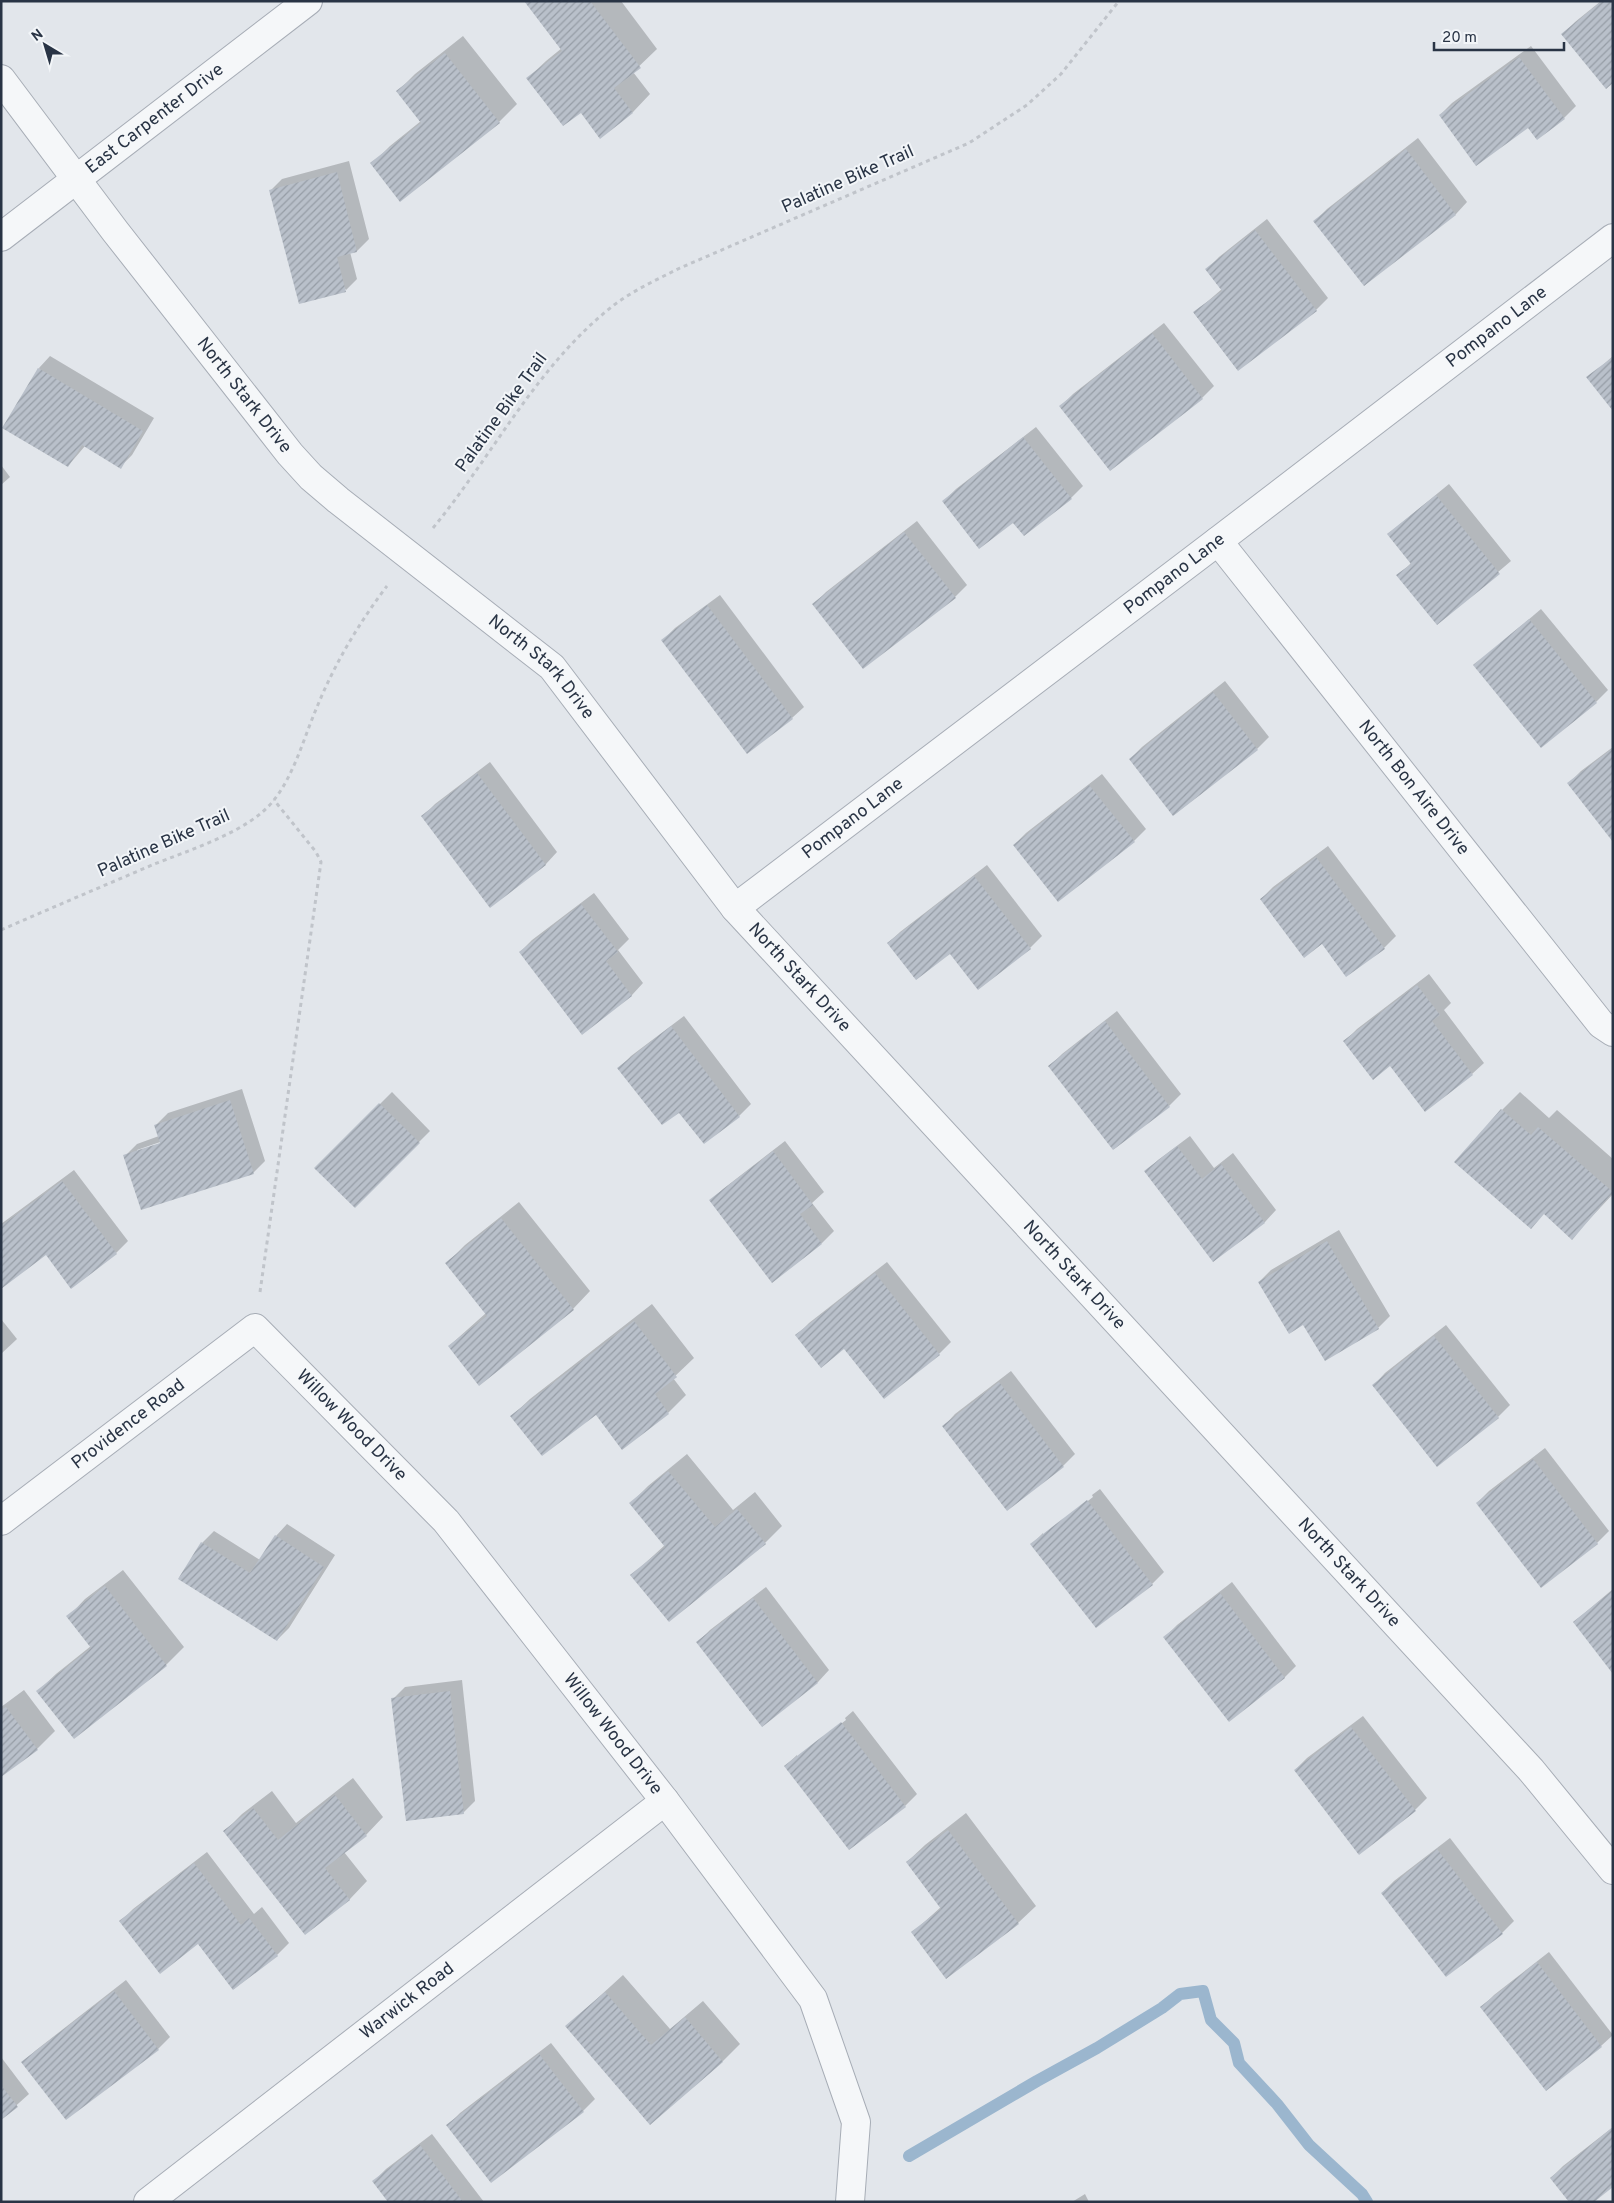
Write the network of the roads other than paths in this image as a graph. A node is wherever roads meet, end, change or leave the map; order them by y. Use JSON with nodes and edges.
{"nodes":[{"id":1,"x":308,"y":1,"type":"edge"},
{"id":2,"x":1,"y":79,"type":"edge"},
{"id":3,"x":77,"y":179,"type":"junction"},
{"id":4,"x":1,"y":237,"type":"edge"},
{"id":5,"x":1613,"y":238,"type":"edge"},
{"id":6,"x":1218,"y":541,"type":"junction"},
{"id":7,"x":735,"y":908,"type":"junction"},
{"id":8,"x":1613,"y":1032,"type":"edge"},
{"id":9,"x":255,"y":1328,"type":"joint"},
{"id":10,"x":1,"y":1521,"type":"edge"},
{"id":11,"x":665,"y":1801,"type":"junction"},
{"id":12,"x":1613,"y":1870,"type":"edge"},
{"id":13,"x":148,"y":2202,"type":"edge"},
{"id":14,"x":850,"y":2202,"type":"edge"}],
"edges":[{"from":1,"to":3,"type":"street","name":"East Carpenter Drive"},
{"from":2,"to":3,"type":"street","name":"North Stark Drive"},
{"from":3,"to":4,"type":"street","name":"East Carpenter Drive"},
{"from":3,"to":7,"type":"street","name":"North Stark Drive"},
{"from":5,"to":6,"type":"street","name":"Pompano Lane"},
{"from":6,"to":7,"type":"street","name":"Pompano Lane"},
{"from":6,"to":8,"type":"street","name":"North Bon Aire Drive"},
{"from":7,"to":12,"type":"street","name":"North Stark Drive"},
{"from":9,"to":10,"type":"street","name":"Providence Road"},
{"from":9,"to":11,"type":"street","name":"Willow Wood Drive"},
{"from":11,"to":13,"type":"street","name":"Warwick Road"},
{"from":11,"to":14,"type":"street","name":"Willow Wood Drive"}]}
